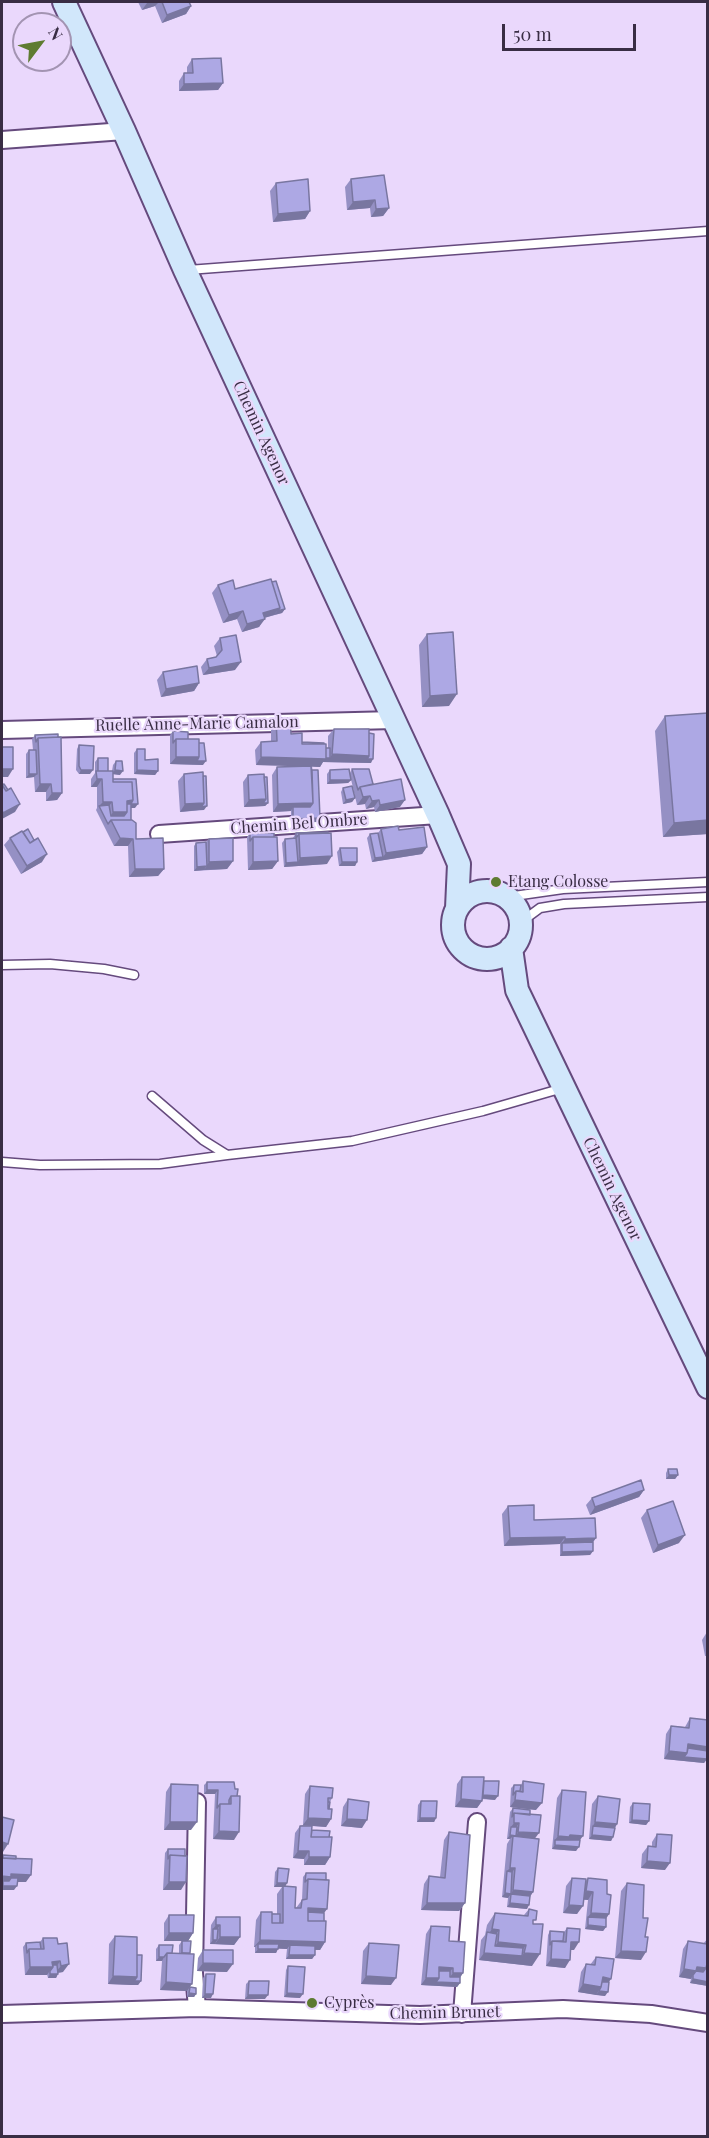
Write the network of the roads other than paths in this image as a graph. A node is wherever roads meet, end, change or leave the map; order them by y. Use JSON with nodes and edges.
{"nodes":[{"id":1,"x":64,"y":2,"type":"edge"},
{"id":2,"x":124,"y":131,"type":"junction"},
{"id":3,"x":2,"y":140,"type":"edge"},
{"id":4,"x":708,"y":231,"type":"edge"},
{"id":5,"x":185,"y":270,"type":"junction"},
{"id":6,"x":394,"y":720,"type":"junction"},
{"id":7,"x":2,"y":730,"type":"edge"},
{"id":8,"x":438,"y":815,"type":"junction"},
{"id":9,"x":159,"y":834,"type":"dead end"},
{"id":10,"x":459,"y":864,"type":"junction"},
{"id":11,"x":708,"y":882,"type":"edge"},
{"id":12,"x":498,"y":894,"type":"junction"},
{"id":13,"x":708,"y":897,"type":"edge"},
{"id":14,"x":457,"y":908,"type":"junction"},
{"id":15,"x":521,"y":922,"type":"junction"},
{"id":16,"x":512,"y":948,"type":"junction"},
{"id":17,"x":485,"y":958,"type":"junction"},
{"id":18,"x":2,"y":965,"type":"edge"},
{"id":19,"x":134,"y":975,"type":"dead end"},
{"id":20,"x":517,"y":990,"type":"junction"},
{"id":21,"x":564,"y":1088,"type":"junction"},
{"id":22,"x":152,"y":1096,"type":"dead end"},
{"id":23,"x":227,"y":1155,"type":"junction"},
{"id":24,"x":2,"y":1162,"type":"edge"},
{"id":25,"x":708,"y":1388,"type":"edge"},
{"id":26,"x":197,"y":1797,"type":"edge"},
{"id":27,"x":477,"y":1822,"type":"dead end"},
{"id":28,"x":197,"y":2007,"type":"junction"},
{"id":29,"x":2,"y":2014,"type":"edge"},
{"id":30,"x":462,"y":2014,"type":"junction"},
{"id":31,"x":708,"y":2023,"type":"edge"}],
"edges":[{"from":1,"to":2,"type":"main road","name":"Chemin Agenor"},
{"from":2,"to":3,"type":"street"},
{"from":2,"to":5,"type":"main road","name":"Chemin Agenor"},
{"from":4,"to":5,"type":"lane"},
{"from":5,"to":6,"type":"main road","name":"Chemin Agenor"},
{"from":6,"to":7,"type":"street","name":"Ruelle Anne-Marie Camalon"},
{"from":6,"to":8,"type":"main road","name":"Chemin Agenor"},
{"from":8,"to":9,"type":"street","name":"Chemin Bel Ombre"},
{"from":8,"to":10,"type":"main road","name":"Chemin Agenor"},
{"from":10,"to":12,"type":"main road","name":"Chemin Agenor"},
{"from":10,"to":14,"type":"main road","name":"Chemin Agenor"},
{"from":11,"to":12,"type":"lane"},
{"from":12,"to":14,"type":"main road"},
{"from":12,"to":15,"type":"main road","name":"Chemin Agenor"},
{"from":13,"to":15,"type":"lane"},
{"from":14,"to":17,"type":"main road","name":"Chemin Agenor"},
{"from":15,"to":16,"type":"main road","name":"Chemin Agenor"},
{"from":16,"to":17,"type":"main road"},
{"from":16,"to":20,"type":"main road","name":"Chemin Agenor"},
{"from":17,"to":20,"type":"main road","name":"Chemin Agenor"},
{"from":18,"to":19,"type":"lane"},
{"from":20,"to":21,"type":"main road","name":"Chemin Agenor"},
{"from":21,"to":23,"type":"lane"},
{"from":21,"to":25,"type":"main road","name":"Chemin Agenor"},
{"from":22,"to":23,"type":"lane"},
{"from":23,"to":24,"type":"lane"},
{"from":26,"to":28,"type":"street"},
{"from":27,"to":30,"type":"street"},
{"from":28,"to":29,"type":"street","name":"Chemin Brunet"},
{"from":28,"to":30,"type":"street","name":"Chemin Brunet"},
{"from":30,"to":31,"type":"street","name":"Chemin Brunet"}]}
